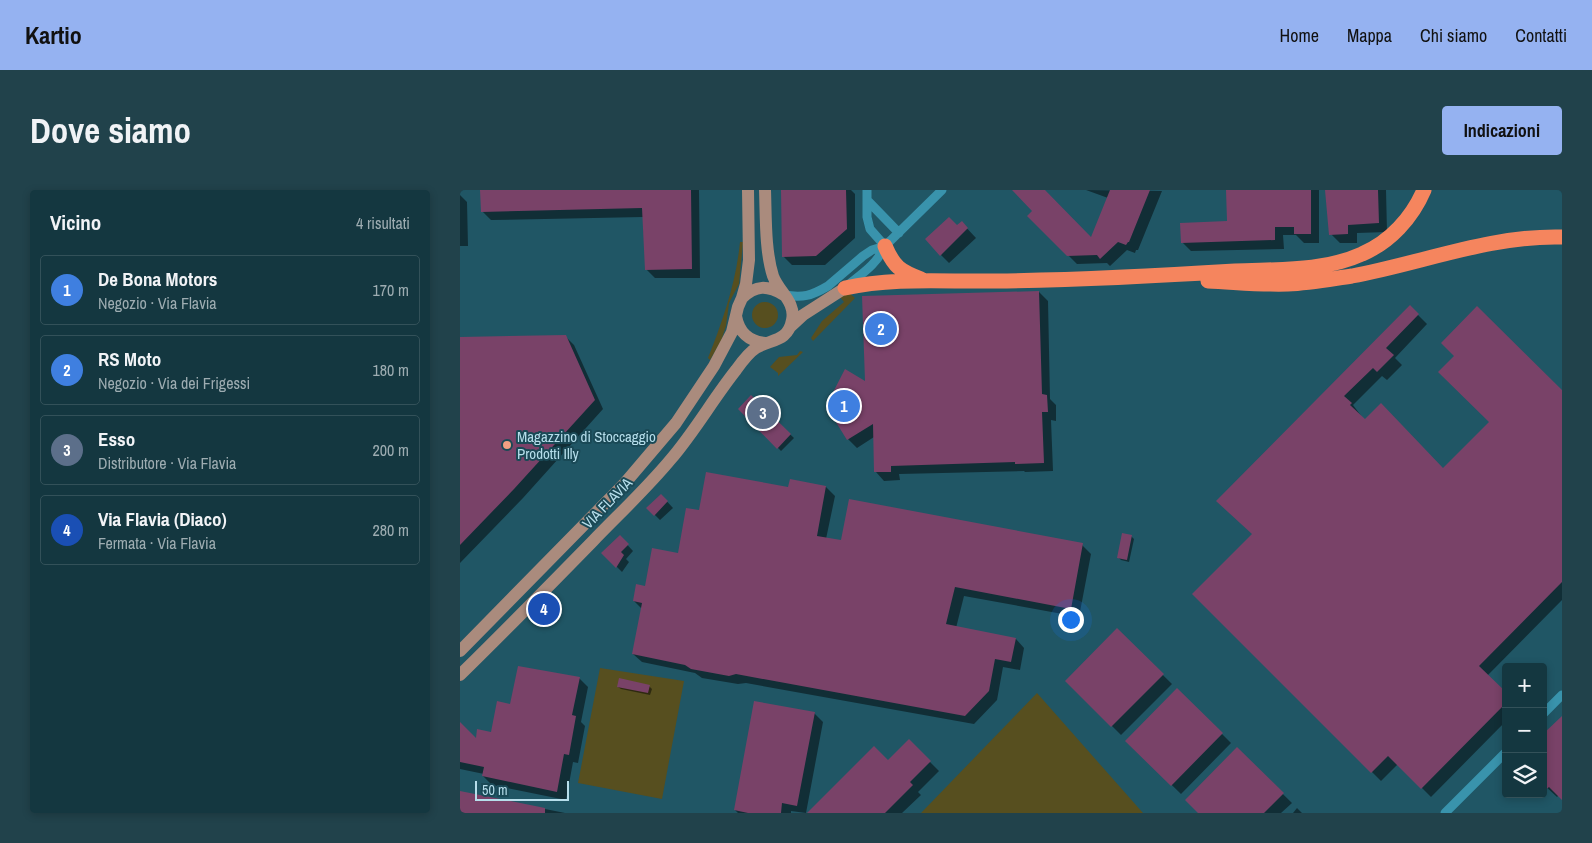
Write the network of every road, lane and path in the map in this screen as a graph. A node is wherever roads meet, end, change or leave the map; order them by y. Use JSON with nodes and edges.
{"nodes":[{"id":1,"x":748,"y":190,"type":"edge"},
{"id":2,"x":765,"y":190,"type":"edge"},
{"id":3,"x":867,"y":190,"type":"edge"},
{"id":4,"x":942,"y":190,"type":"edge"},
{"id":5,"x":1424,"y":190,"type":"edge"},
{"id":6,"x":867,"y":200,"type":"junction"},
{"id":7,"x":899,"y":234,"type":"junction"},
{"id":8,"x":1562,"y":237,"type":"edge"},
{"id":9,"x":885,"y":246,"type":"junction"},
{"id":10,"x":1260,"y":276,"type":"junction"},
{"id":11,"x":927,"y":281,"type":"junction"},
{"id":12,"x":845,"y":288,"type":"junction"},
{"id":13,"x":784,"y":295,"type":"junction"},
{"id":14,"x":742,"y":298,"type":"junction"},
{"id":15,"x":736,"y":316,"type":"junction"},
{"id":16,"x":790,"y":328,"type":"junction"},
{"id":17,"x":764,"y":343,"type":"junction"},
{"id":18,"x":460,"y":651,"type":"edge"},
{"id":19,"x":460,"y":675,"type":"edge"},
{"id":20,"x":1562,"y":695,"type":"edge"},
{"id":21,"x":1547,"y":710,"type":"edge"},
{"id":22,"x":1505,"y":753,"type":"edge"},
{"id":23,"x":1445,"y":813,"type":"edge"}],
"edges":[{"from":1,"to":14,"type":"main road","name":"VIA FLAVIA"},
{"from":2,"to":13,"type":"main road"},
{"from":3,"to":6,"type":"street"},
{"from":4,"to":7,"type":"street"},
{"from":5,"to":10,"type":"highway"},
{"from":6,"to":7,"type":"street"},
{"from":6,"to":9,"type":"street"},
{"from":7,"to":9,"type":"street"},
{"from":8,"to":10,"type":"highway"},
{"from":9,"to":11,"type":"highway"},
{"from":9,"to":12,"type":"street"},
{"from":9,"to":13,"type":"street"},
{"from":10,"to":11,"type":"highway"},
{"from":11,"to":12,"type":"highway"},
{"from":12,"to":16,"type":"main road","name":"VIA FLAVIA"},
{"from":13,"to":14,"type":"main road"},
{"from":13,"to":16,"type":"main road"},
{"from":14,"to":15,"type":"main road","name":"VIA FLAVIA"},
{"from":15,"to":17,"type":"main road"},
{"from":15,"to":18,"type":"main road","name":"VIA FLAVIA"},
{"from":16,"to":17,"type":"main road","name":"VIA FLAVIA"},
{"from":17,"to":19,"type":"main road","name":"VIA FLAVIA"},
{"from":20,"to":21,"type":"street"},
{"from":22,"to":23,"type":"street"}]}
